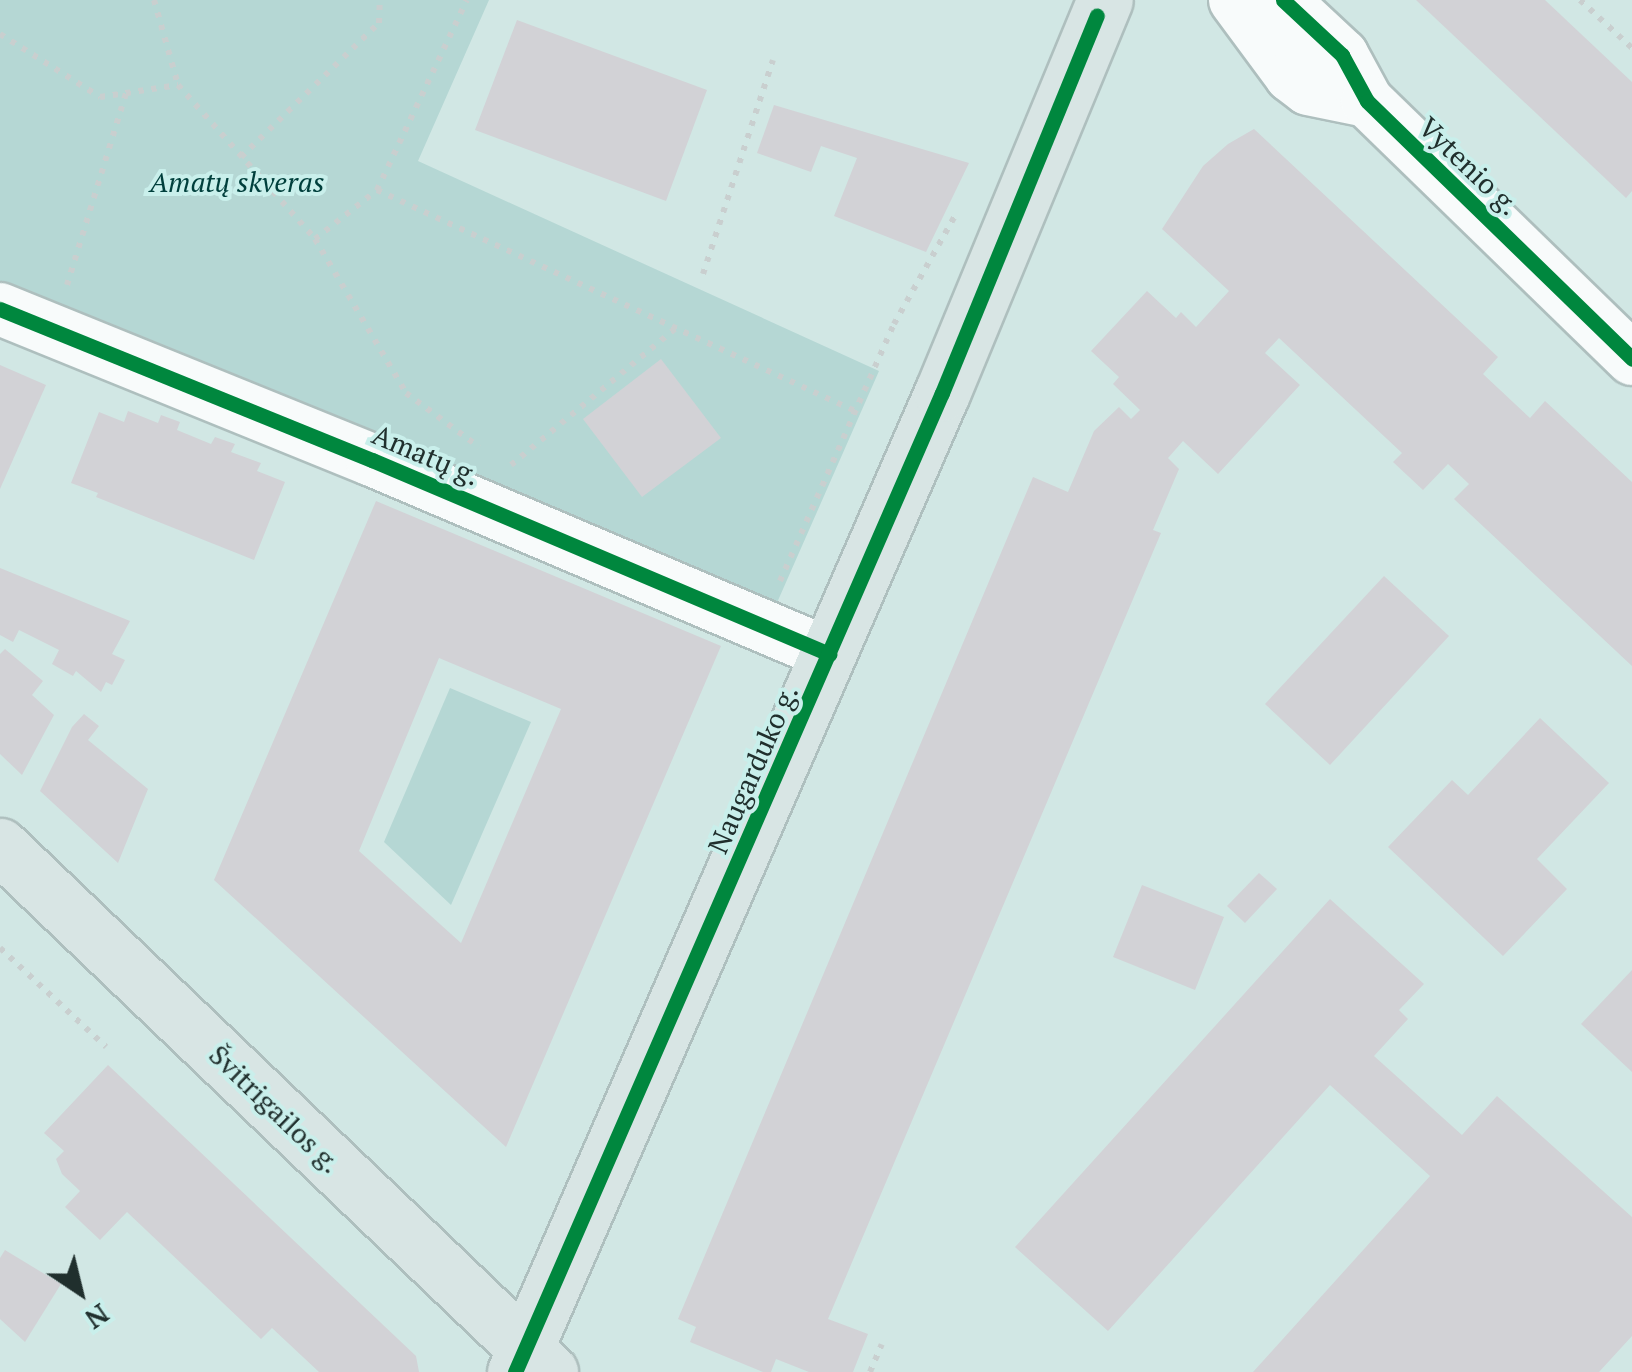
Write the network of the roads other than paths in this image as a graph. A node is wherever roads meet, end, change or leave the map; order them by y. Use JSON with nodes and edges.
{"nodes":[{"id":1,"x":1235,"y":0,"type":"edge"},
{"id":2,"x":1283,"y":0,"type":"edge"},
{"id":3,"x":1101,"y":5,"type":"edge"},
{"id":4,"x":1367,"y":101,"type":"junction"},
{"id":5,"x":0,"y":308,"type":"edge"},
{"id":6,"x":1632,"y":359,"type":"edge"},
{"id":7,"x":830,"y":654,"type":"junction"},
{"id":8,"x":0,"y":846,"type":"edge"},
{"id":9,"x":530,"y":1364,"type":"edge"}],
"edges":[{"from":1,"to":4,"type":"street"},
{"from":2,"to":4,"type":"street","name":"Vytenio g."},
{"from":3,"to":7,"type":"main road","name":"Naugarduko g."},
{"from":4,"to":6,"type":"street","name":"Vytenio g."},
{"from":5,"to":7,"type":"street","name":"Amatų g."},
{"from":7,"to":9,"type":"main road","name":"Naugarduko g."},
{"from":8,"to":9,"type":"main road","name":"Švitrigailos g."}]}
